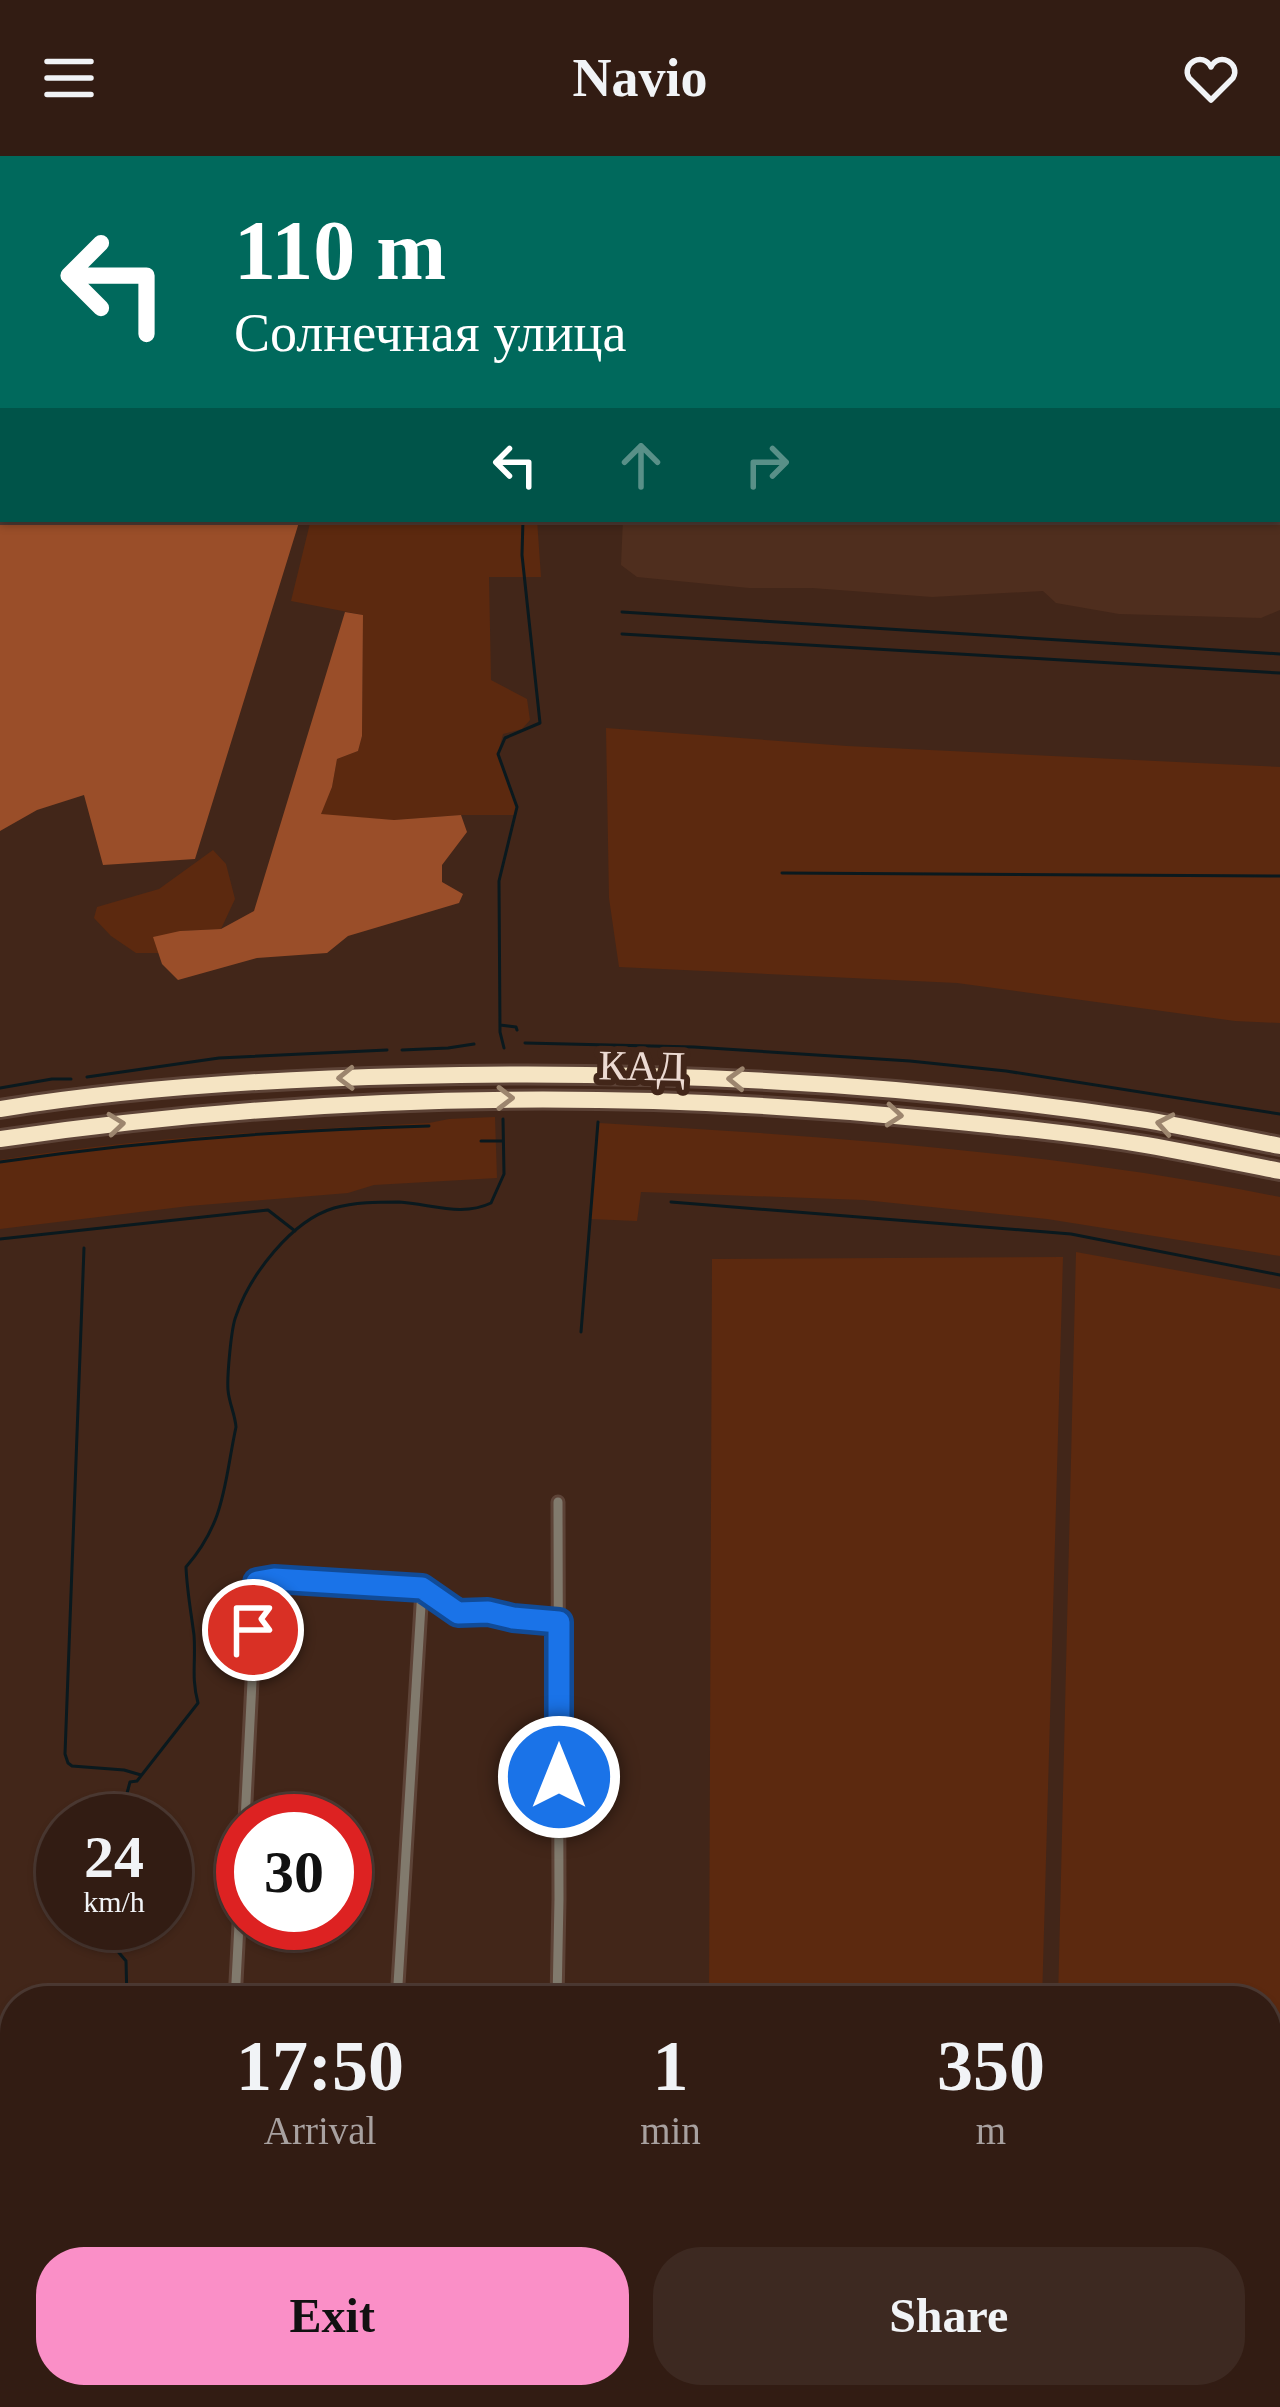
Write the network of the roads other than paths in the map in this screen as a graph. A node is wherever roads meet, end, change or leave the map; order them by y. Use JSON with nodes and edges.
{"nodes":[{"id":1,"x":0,"y":1109,"type":"edge"},
{"id":2,"x":0,"y":1139,"type":"edge"},
{"id":3,"x":1280,"y":1146,"type":"edge"},
{"id":4,"x":1280,"y":1171,"type":"edge"},
{"id":5,"x":558,"y":1502,"type":"dead end"},
{"id":6,"x":422,"y":1588,"type":"junction"},
{"id":7,"x":559,"y":1622,"type":"junction"},
{"id":8,"x":245,"y":1794,"type":"edge"},
{"id":9,"x":238,"y":1950,"type":"edge"},
{"id":10,"x":236,"y":1986,"type":"edge"},
{"id":11,"x":398,"y":1986,"type":"edge"},
{"id":12,"x":557,"y":1986,"type":"edge"}],
"edges":[{"from":3,"to":1,"type":"highway","name":"КАД","one_way":true},
{"from":2,"to":4,"type":"highway","name":"КАД","one_way":true},
{"from":5,"to":7,"type":"street"},
{"from":6,"to":7,"type":"street"},
{"from":6,"to":8,"type":"street"},
{"from":6,"to":11,"type":"street"},
{"from":7,"to":12,"type":"street"},
{"from":9,"to":10,"type":"street"}]}
